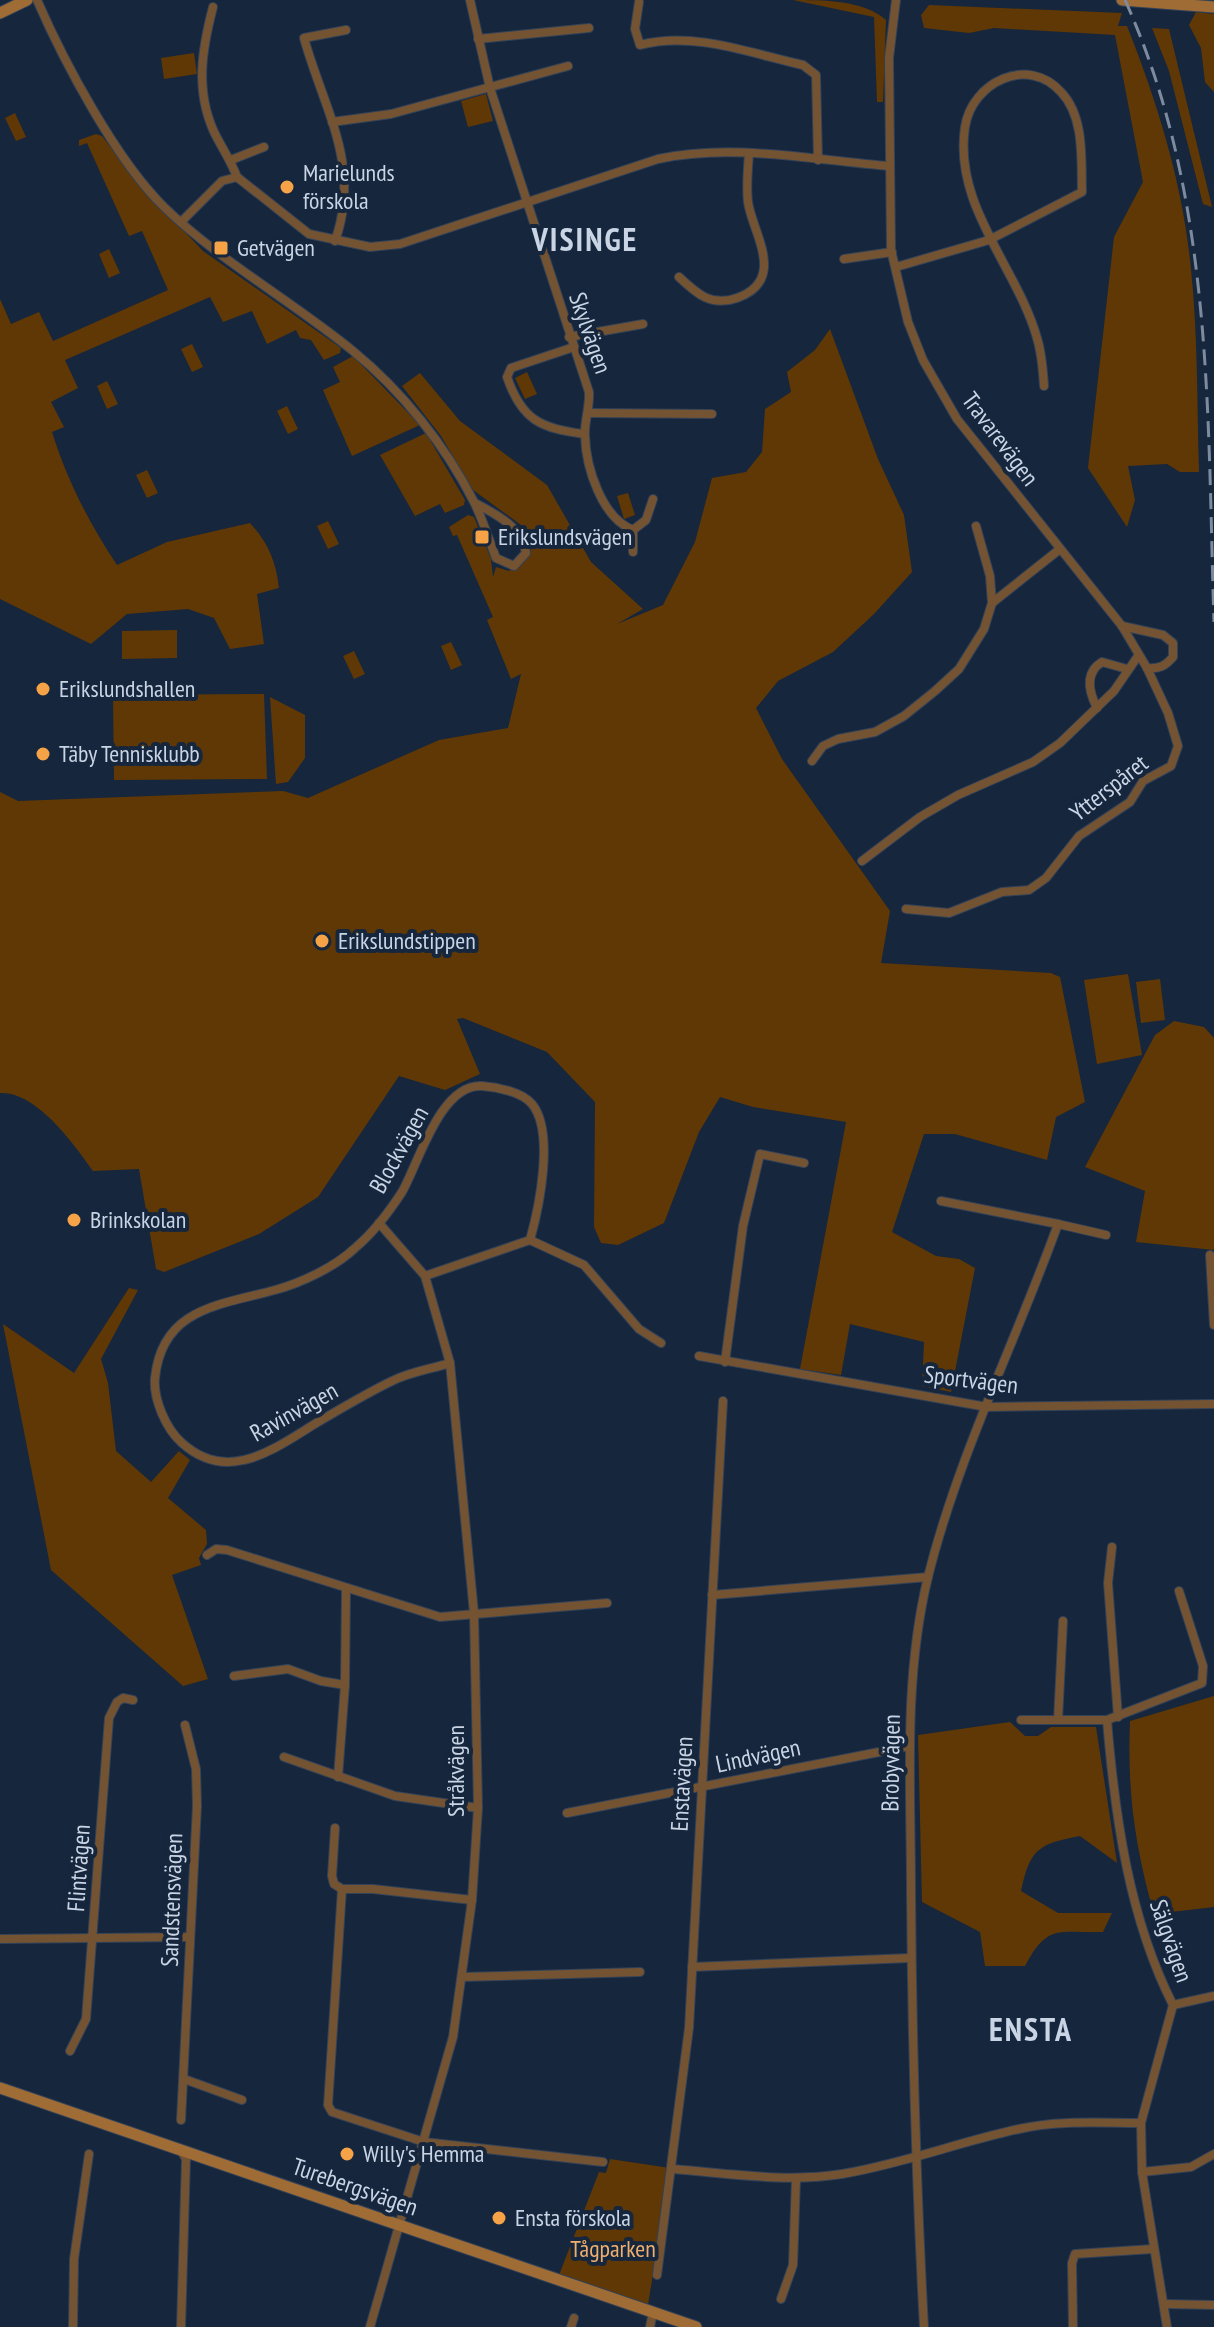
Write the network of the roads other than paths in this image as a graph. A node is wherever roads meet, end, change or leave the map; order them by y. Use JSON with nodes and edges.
{"nodes":[{"id":1,"x":27,"y":0,"type":"edge"},
{"id":2,"x":37,"y":0,"type":"edge"},
{"id":3,"x":470,"y":0,"type":"edge"},
{"id":4,"x":896,"y":0,"type":"edge"},
{"id":5,"x":1122,"y":0,"type":"edge"},
{"id":6,"x":639,"y":2,"type":"dead end"},
{"id":7,"x":213,"y":7,"type":"dead end"},
{"id":8,"x":1214,"y":7,"type":"edge"},
{"id":9,"x":0,"y":13,"type":"edge"},
{"id":10,"x":589,"y":28,"type":"dead end"},
{"id":11,"x":346,"y":30,"type":"dead end"},
{"id":12,"x":478,"y":39,"type":"junction"},
{"id":13,"x":568,"y":66,"type":"dead end"},
{"id":14,"x":490,"y":88,"type":"junction"},
{"id":15,"x":332,"y":122,"type":"junction"},
{"id":16,"x":264,"y":147,"type":"dead end"},
{"id":17,"x":749,"y":153,"type":"junction"},
{"id":18,"x":231,"y":160,"type":"junction"},
{"id":19,"x":818,"y":160,"type":"junction"},
{"id":20,"x":889,"y":166,"type":"junction"},
{"id":21,"x":237,"y":177,"type":"junction"},
{"id":22,"x":526,"y":203,"type":"junction"},
{"id":23,"x":181,"y":222,"type":"junction"},
{"id":24,"x":989,"y":240,"type":"junction"},
{"id":25,"x":335,"y":241,"type":"junction"},
{"id":26,"x":892,"y":252,"type":"junction"},
{"id":27,"x":844,"y":259,"type":"dead end"},
{"id":28,"x":896,"y":267,"type":"junction"},
{"id":29,"x":679,"y":277,"type":"dead end"},
{"id":30,"x":643,"y":324,"type":"dead end"},
{"id":31,"x":569,"y":337,"type":"junction"},
{"id":32,"x":574,"y":347,"type":"junction"},
{"id":33,"x":1044,"y":386,"type":"dead end"},
{"id":34,"x":590,"y":413,"type":"junction"},
{"id":35,"x":712,"y":414,"type":"dead end"},
{"id":36,"x":584,"y":434,"type":"junction"},
{"id":37,"x":653,"y":499,"type":"dead end"},
{"id":38,"x":475,"y":503,"type":"junction"},
{"id":39,"x":976,"y":526,"type":"dead end"},
{"id":40,"x":633,"y":530,"type":"junction"},
{"id":41,"x":1060,"y":549,"type":"junction"},
{"id":42,"x":633,"y":552,"type":"dead end"},
{"id":43,"x":988,"y":572,"type":"junction"},
{"id":44,"x":1011,"y":585,"type":"junction"},
{"id":45,"x":992,"y":603,"type":"junction"},
{"id":46,"x":1122,"y":626,"type":"junction"},
{"id":47,"x":1138,"y":656,"type":"junction"},
{"id":48,"x":1147,"y":668,"type":"junction"},
{"id":49,"x":1127,"y":669,"type":"junction"},
{"id":50,"x":1097,"y":708,"type":"junction"},
{"id":51,"x":812,"y":761,"type":"dead end"},
{"id":52,"x":1171,"y":766,"type":"joint"},
{"id":53,"x":862,"y":861,"type":"dead end"},
{"id":54,"x":906,"y":909,"type":"dead end"},
{"id":55,"x":804,"y":1163,"type":"dead end"},
{"id":56,"x":941,"y":1201,"type":"dead end"},
{"id":57,"x":379,"y":1223,"type":"junction"},
{"id":58,"x":1058,"y":1224,"type":"junction"},
{"id":59,"x":1106,"y":1235,"type":"dead end"},
{"id":60,"x":530,"y":1240,"type":"junction"},
{"id":61,"x":1210,"y":1255,"type":"dead end"},
{"id":62,"x":425,"y":1276,"type":"junction"},
{"id":63,"x":1214,"y":1325,"type":"edge"},
{"id":64,"x":661,"y":1343,"type":"dead end"},
{"id":65,"x":699,"y":1356,"type":"dead end"},
{"id":66,"x":725,"y":1362,"type":"junction"},
{"id":67,"x":450,"y":1363,"type":"junction"},
{"id":68,"x":723,"y":1401,"type":"dead end"},
{"id":69,"x":1214,"y":1404,"type":"edge"},
{"id":70,"x":987,"y":1407,"type":"junction"},
{"id":71,"x":1112,"y":1547,"type":"dead end"},
{"id":72,"x":207,"y":1555,"type":"dead end"},
{"id":73,"x":928,"y":1577,"type":"junction"},
{"id":74,"x":346,"y":1589,"type":"junction"},
{"id":75,"x":1179,"y":1591,"type":"dead end"},
{"id":76,"x":712,"y":1595,"type":"junction"},
{"id":77,"x":607,"y":1603,"type":"dead end"},
{"id":78,"x":474,"y":1613,"type":"junction"},
{"id":79,"x":1063,"y":1621,"type":"dead end"},
{"id":80,"x":234,"y":1676,"type":"dead end"},
{"id":81,"x":345,"y":1685,"type":"junction"},
{"id":82,"x":133,"y":1700,"type":"dead end"},
{"id":83,"x":1118,"y":1717,"type":"junction"},
{"id":84,"x":1021,"y":1720,"type":"dead end"},
{"id":85,"x":1058,"y":1720,"type":"junction"},
{"id":86,"x":1107,"y":1720,"type":"junction"},
{"id":87,"x":185,"y":1725,"type":"dead end"},
{"id":88,"x":910,"y":1746,"type":"junction"},
{"id":89,"x":284,"y":1757,"type":"dead end"},
{"id":90,"x":338,"y":1777,"type":"junction"},
{"id":91,"x":703,"y":1788,"type":"junction"},
{"id":92,"x":478,"y":1808,"type":"junction"},
{"id":93,"x":567,"y":1813,"type":"dead end"},
{"id":94,"x":335,"y":1828,"type":"dead end"},
{"id":95,"x":342,"y":1889,"type":"junction"},
{"id":96,"x":472,"y":1900,"type":"junction"},
{"id":97,"x":190,"y":1937,"type":"junction"},
{"id":98,"x":0,"y":1939,"type":"edge"},
{"id":99,"x":94,"y":1940,"type":"junction"},
{"id":100,"x":910,"y":1958,"type":"junction"},
{"id":101,"x":692,"y":1967,"type":"junction"},
{"id":102,"x":640,"y":1972,"type":"dead end"},
{"id":103,"x":462,"y":1977,"type":"junction"},
{"id":104,"x":1214,"y":1996,"type":"edge"},
{"id":105,"x":1173,"y":2005,"type":"junction"},
{"id":106,"x":70,"y":2051,"type":"dead end"},
{"id":107,"x":184,"y":2079,"type":"junction"},
{"id":108,"x":0,"y":2088,"type":"edge"},
{"id":109,"x":242,"y":2100,"type":"dead end"},
{"id":110,"x":181,"y":2120,"type":"dead end"},
{"id":111,"x":1141,"y":2123,"type":"junction"},
{"id":112,"x":424,"y":2142,"type":"junction"},
{"id":113,"x":179,"y":2148,"type":"junction"},
{"id":114,"x":89,"y":2154,"type":"dead end"},
{"id":115,"x":1214,"y":2154,"type":"edge"},
{"id":116,"x":915,"y":2160,"type":"junction"},
{"id":117,"x":603,"y":2162,"type":"dead end"},
{"id":118,"x":671,"y":2169,"type":"junction"},
{"id":119,"x":1142,"y":2172,"type":"junction"},
{"id":120,"x":796,"y":2179,"type":"junction"},
{"id":121,"x":400,"y":2226,"type":"junction"},
{"id":122,"x":1153,"y":2249,"type":"junction"},
{"id":123,"x":657,"y":2275,"type":"dead end"},
{"id":124,"x":781,"y":2299,"type":"dead end"},
{"id":125,"x":1164,"y":2304,"type":"junction"},
{"id":126,"x":1214,"y":2305,"type":"edge"},
{"id":127,"x":653,"y":2312,"type":"junction"},
{"id":128,"x":73,"y":2327,"type":"edge"},
{"id":129,"x":181,"y":2327,"type":"edge"},
{"id":130,"x":370,"y":2327,"type":"edge"},
{"id":131,"x":650,"y":2327,"type":"edge"},
{"id":132,"x":696,"y":2327,"type":"edge"},
{"id":133,"x":924,"y":2327,"type":"edge"},
{"id":134,"x":1073,"y":2327,"type":"edge"},
{"id":135,"x":1167,"y":2327,"type":"edge"}],
"edges":[{"from":1,"to":9,"type":"street"},
{"from":2,"to":23,"type":"street"},
{"from":3,"to":12,"type":"street","name":"Skylvägen"},
{"from":4,"to":20,"type":"street","name":"Travarevägen"},
{"from":5,"to":8,"type":"street"},
{"from":6,"to":19,"type":"street"},
{"from":7,"to":18,"type":"street"},
{"from":10,"to":12,"type":"street"},
{"from":11,"to":15,"type":"street"},
{"from":12,"to":14,"type":"street","name":"Skylvägen"},
{"from":13,"to":14,"type":"street"},
{"from":14,"to":15,"type":"street"},
{"from":14,"to":22,"type":"street","name":"Skylvägen"},
{"from":15,"to":25,"type":"street"},
{"from":16,"to":18,"type":"street"},
{"from":17,"to":19,"type":"street"},
{"from":17,"to":22,"type":"street"},
{"from":17,"to":29,"type":"street"},
{"from":18,"to":21,"type":"street"},
{"from":19,"to":20,"type":"street"},
{"from":20,"to":26,"type":"street","name":"Travarevägen"},
{"from":21,"to":23,"type":"street"},
{"from":21,"to":25,"type":"street"},
{"from":22,"to":25,"type":"street"},
{"from":22,"to":31,"type":"street","name":"Skylvägen"},
{"from":23,"to":38,"type":"street"},
{"from":24,"to":24,"type":"street"},
{"from":24,"to":28,"type":"street"},
{"from":24,"to":33,"type":"street"},
{"from":26,"to":27,"type":"street"},
{"from":26,"to":28,"type":"street","name":"Travarevägen"},
{"from":28,"to":41,"type":"street","name":"Travarevägen"},
{"from":30,"to":31,"type":"street"},
{"from":31,"to":32,"type":"street","name":"Skylvägen"},
{"from":32,"to":34,"type":"street","name":"Skylvägen"},
{"from":32,"to":36,"type":"street"},
{"from":34,"to":35,"type":"street"},
{"from":34,"to":36,"type":"street","name":"Skylvägen"},
{"from":36,"to":40,"type":"street","name":"Skylvägen"},
{"from":37,"to":40,"type":"street"},
{"from":38,"to":38,"type":"street"},
{"from":39,"to":43,"type":"street"},
{"from":40,"to":42,"type":"street"},
{"from":41,"to":44,"type":"street"},
{"from":41,"to":46,"type":"street","name":"Travarevägen"},
{"from":43,"to":44,"type":"street"},
{"from":43,"to":45,"type":"street"},
{"from":44,"to":45,"type":"street"},
{"from":45,"to":51,"type":"street"},
{"from":46,"to":47,"type":"street","name":"Travarevägen"},
{"from":46,"to":48,"type":"street"},
{"from":47,"to":48,"type":"street","name":"Travarevägen"},
{"from":47,"to":49,"type":"street"},
{"from":48,"to":52,"type":"street","name":"Travarevägen"},
{"from":49,"to":50,"type":"street"},
{"from":49,"to":50,"type":"street"},
{"from":50,"to":53,"type":"street"},
{"from":52,"to":54,"type":"street","name":"Ytterspåret"},
{"from":55,"to":66,"type":"street"},
{"from":56,"to":58,"type":"street"},
{"from":57,"to":60,"type":"street","name":"Blockvägen"},
{"from":57,"to":62,"type":"street","name":"Stråkvägen"},
{"from":57,"to":67,"type":"street","name":"Ravinvägen"},
{"from":58,"to":59,"type":"street"},
{"from":58,"to":70,"type":"street","name":"Brobyvägen"},
{"from":60,"to":62,"type":"street"},
{"from":60,"to":64,"type":"street"},
{"from":61,"to":63,"type":"street"},
{"from":62,"to":67,"type":"street","name":"Stråkvägen"},
{"from":65,"to":66,"type":"street","name":"Sportvägen"},
{"from":66,"to":70,"type":"street","name":"Sportvägen"},
{"from":67,"to":78,"type":"street","name":"Stråkvägen"},
{"from":68,"to":76,"type":"street","name":"Enstavägen"},
{"from":69,"to":70,"type":"street","name":"Sportvägen"},
{"from":70,"to":73,"type":"street","name":"Brobyvägen"},
{"from":71,"to":83,"type":"street"},
{"from":72,"to":74,"type":"street"},
{"from":73,"to":76,"type":"street"},
{"from":73,"to":88,"type":"street","name":"Brobyvägen"},
{"from":74,"to":78,"type":"street"},
{"from":74,"to":81,"type":"street"},
{"from":75,"to":83,"type":"street"},
{"from":76,"to":91,"type":"street","name":"Enstavägen"},
{"from":77,"to":78,"type":"street"},
{"from":78,"to":92,"type":"street","name":"Stråkvägen"},
{"from":79,"to":85,"type":"street"},
{"from":80,"to":81,"type":"street"},
{"from":81,"to":90,"type":"street"},
{"from":82,"to":99,"type":"street","name":"Flintvägen"},
{"from":83,"to":86,"type":"street"},
{"from":84,"to":85,"type":"street"},
{"from":85,"to":86,"type":"street"},
{"from":86,"to":105,"type":"street","name":"Sälgvägen"},
{"from":87,"to":97,"type":"street","name":"Sandstensvägen"},
{"from":88,"to":91,"type":"street","name":"Lindvägen"},
{"from":88,"to":100,"type":"street","name":"Brobyvägen"},
{"from":89,"to":90,"type":"street"},
{"from":90,"to":92,"type":"street"},
{"from":91,"to":93,"type":"street","name":"Lindvägen"},
{"from":91,"to":101,"type":"street","name":"Enstavägen"},
{"from":92,"to":96,"type":"street","name":"Stråkvägen"},
{"from":94,"to":95,"type":"street"},
{"from":95,"to":96,"type":"street"},
{"from":95,"to":112,"type":"street"},
{"from":96,"to":103,"type":"street","name":"Stråkvägen"},
{"from":97,"to":99,"type":"street"},
{"from":97,"to":107,"type":"street","name":"Sandstensvägen"},
{"from":98,"to":99,"type":"street"},
{"from":99,"to":106,"type":"street","name":"Flintvägen"},
{"from":100,"to":101,"type":"street"},
{"from":100,"to":116,"type":"street","name":"Brobyvägen"},
{"from":101,"to":118,"type":"street","name":"Enstavägen"},
{"from":102,"to":103,"type":"street"},
{"from":103,"to":112,"type":"street","name":"Stråkvägen"},
{"from":104,"to":105,"type":"street"},
{"from":105,"to":111,"type":"street","name":"Sälgvägen"},
{"from":107,"to":109,"type":"street"},
{"from":107,"to":110,"type":"street","name":"Sandstensvägen"},
{"from":108,"to":113,"type":"street","name":"Turebergsvägen"},
{"from":111,"to":116,"type":"street"},
{"from":111,"to":119,"type":"street","name":"Sälgvägen"},
{"from":112,"to":117,"type":"street"},
{"from":112,"to":121,"type":"street","name":"Stråkvägen"},
{"from":113,"to":121,"type":"street","name":"Turebergsvägen"},
{"from":113,"to":129,"type":"street"},
{"from":114,"to":128,"type":"street"},
{"from":115,"to":119,"type":"street"},
{"from":116,"to":120,"type":"street"},
{"from":116,"to":133,"type":"street","name":"Brobyvägen"},
{"from":118,"to":120,"type":"street"},
{"from":118,"to":123,"type":"street","name":"Enstavägen"},
{"from":119,"to":122,"type":"street","name":"Sälgvägen"},
{"from":120,"to":124,"type":"street"},
{"from":121,"to":127,"type":"street","name":"Turebergsvägen"},
{"from":121,"to":130,"type":"street","name":"Stråkvägen"},
{"from":122,"to":125,"type":"street","name":"Sälgvägen"},
{"from":122,"to":134,"type":"street"},
{"from":125,"to":126,"type":"street"},
{"from":125,"to":135,"type":"street","name":"Sälgvägen"},
{"from":127,"to":131,"type":"street"},
{"from":127,"to":132,"type":"street","name":"Turebergsvägen"}]}
